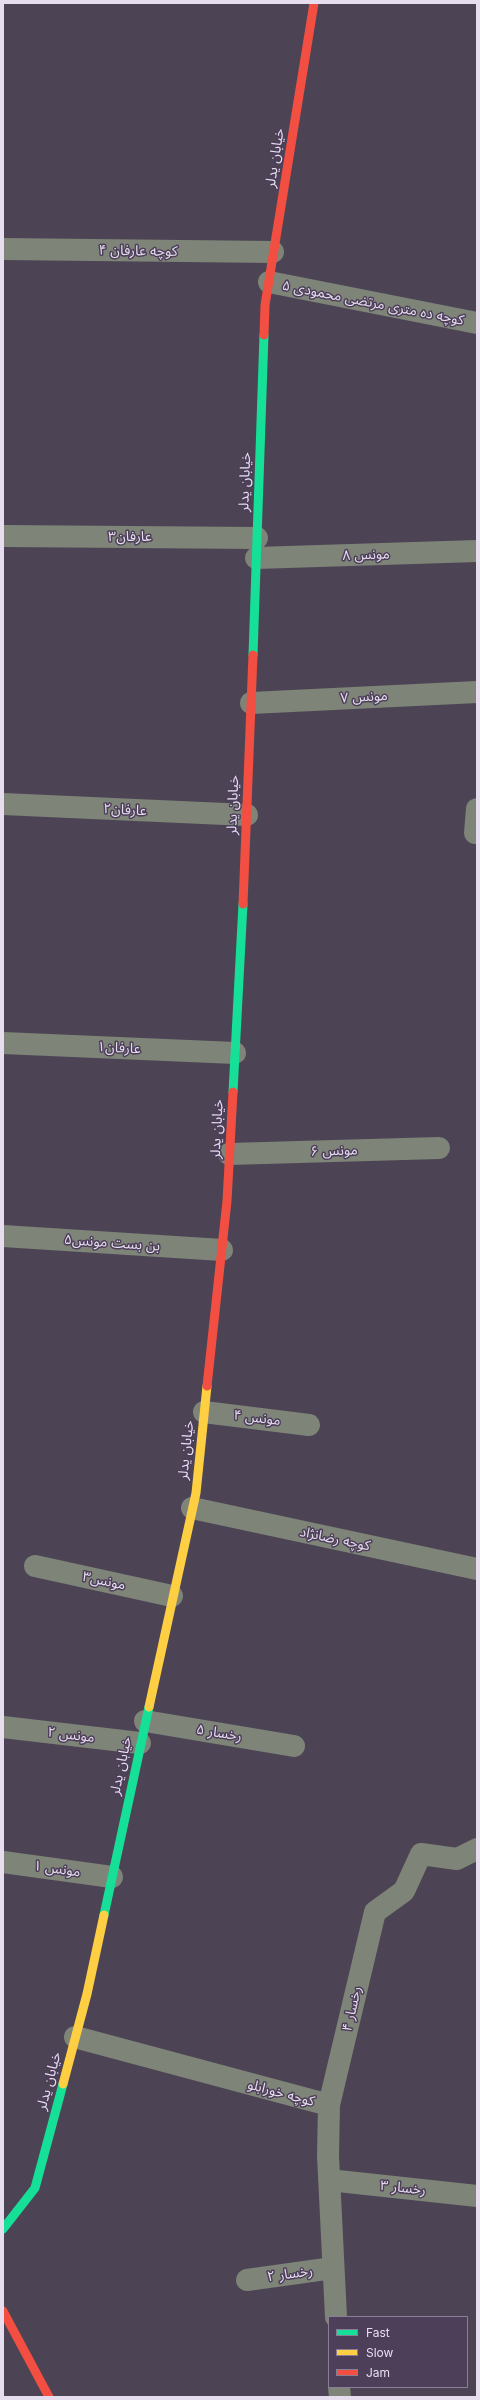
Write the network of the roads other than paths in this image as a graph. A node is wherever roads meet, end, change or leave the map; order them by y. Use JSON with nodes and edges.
{"nodes":[{"id":1,"x":314,"y":3,"type":"edge"},
{"id":2,"x":3,"y":249,"type":"edge"},
{"id":3,"x":274,"y":252,"type":"junction"},
{"id":4,"x":269,"y":282,"type":"junction"},
{"id":5,"x":477,"y":323,"type":"edge"},
{"id":6,"x":3,"y":536,"type":"edge"},
{"id":7,"x":256,"y":548,"type":"junction"},
{"id":8,"x":477,"y":552,"type":"edge"},
{"id":9,"x":477,"y":692,"type":"edge"},
{"id":10,"x":251,"y":703,"type":"junction"},
{"id":11,"x":3,"y":804,"type":"edge"},
{"id":12,"x":477,"y":809,"type":"edge"},
{"id":13,"x":247,"y":816,"type":"junction"},
{"id":14,"x":475,"y":833,"type":"dead end"},
{"id":15,"x":3,"y":1043,"type":"edge"},
{"id":16,"x":235,"y":1053,"type":"junction"},
{"id":17,"x":439,"y":1148,"type":"dead end"},
{"id":18,"x":229,"y":1154,"type":"junction"},
{"id":19,"x":3,"y":1236,"type":"edge"},
{"id":20,"x":222,"y":1250,"type":"junction"},
{"id":21,"x":204,"y":1412,"type":"junction"},
{"id":22,"x":310,"y":1424,"type":"dead end"},
{"id":23,"x":192,"y":1508,"type":"junction"},
{"id":24,"x":35,"y":1566,"type":"dead end"},
{"id":25,"x":477,"y":1570,"type":"edge"},
{"id":26,"x":172,"y":1596,"type":"junction"},
{"id":27,"x":145,"y":1721,"type":"junction"},
{"id":28,"x":3,"y":1727,"type":"edge"},
{"id":29,"x":140,"y":1743,"type":"junction"},
{"id":30,"x":294,"y":1746,"type":"dead end"},
{"id":31,"x":477,"y":1849,"type":"edge"},
{"id":32,"x":3,"y":1862,"type":"edge"},
{"id":33,"x":112,"y":1877,"type":"junction"},
{"id":34,"x":75,"y":2037,"type":"junction"},
{"id":35,"x":329,"y":2106,"type":"junction"},
{"id":36,"x":329,"y":2180,"type":"junction"},
{"id":37,"x":477,"y":2196,"type":"edge"},
{"id":38,"x":3,"y":2229,"type":"edge"},
{"id":39,"x":333,"y":2268,"type":"junction"},
{"id":40,"x":247,"y":2280,"type":"dead end"},
{"id":41,"x":3,"y":2311,"type":"edge"},
{"id":42,"x":336,"y":2316,"type":"edge"},
{"id":43,"x":48,"y":2397,"type":"edge"}],
"edges":[{"from":1,"to":3,"type":"street","name":"خیابان یدلر"},
{"from":2,"to":3,"type":"street","name":"کوچه عارفان ۴"},
{"from":3,"to":4,"type":"street","name":"خیابان یدلر"},
{"from":4,"to":5,"type":"street","name":"کوچه ده متری مرتضی محمودی ۵"},
{"from":4,"to":7,"type":"street","name":"خیابان یدلر"},
{"from":6,"to":7,"type":"street","name":"عارفان۳"},
{"from":7,"to":8,"type":"street","name":"مونس ۸"},
{"from":7,"to":10,"type":"street","name":"خیابان یدلر"},
{"from":9,"to":10,"type":"street","name":"مونس ۷"},
{"from":10,"to":13,"type":"street","name":"خیابان یدلر"},
{"from":11,"to":13,"type":"street","name":"عارفان۲"},
{"from":12,"to":14,"type":"street"},
{"from":13,"to":16,"type":"street","name":"خیابان یدلر"},
{"from":15,"to":16,"type":"street","name":"عارفان۱"},
{"from":16,"to":18,"type":"street","name":"خیابان یدلر"},
{"from":17,"to":18,"type":"street","name":"مونس ۶"},
{"from":18,"to":20,"type":"street","name":"خیابان یدلر"},
{"from":19,"to":20,"type":"street","name":"بن بست مونس۵"},
{"from":20,"to":21,"type":"street","name":"خیابان یدلر"},
{"from":21,"to":22,"type":"street","name":"مونس ۴"},
{"from":21,"to":23,"type":"street","name":"خیابان یدلر"},
{"from":23,"to":25,"type":"street","name":"کوچه رضانژاد"},
{"from":23,"to":26,"type":"street","name":"خیابان یدلر"},
{"from":24,"to":26,"type":"street","name":"مونس۳"},
{"from":26,"to":27,"type":"street","name":"خیابان یدلر"},
{"from":27,"to":29,"type":"street","name":"خیابان یدلر"},
{"from":27,"to":30,"type":"street","name":"رخسار ۵"},
{"from":28,"to":29,"type":"street","name":"مونس ۲"},
{"from":29,"to":33,"type":"street","name":"خیابان یدلر"},
{"from":31,"to":35,"type":"street","name":"رخسار ۴"},
{"from":32,"to":33,"type":"street","name":"مونس ۱"},
{"from":33,"to":34,"type":"street","name":"خیابان یدلر"},
{"from":34,"to":35,"type":"street","name":"کوچه خورابلو"},
{"from":34,"to":38,"type":"street","name":"خیابان یدلر"},
{"from":35,"to":36,"type":"street","name":"کوچه خورابلو"},
{"from":36,"to":37,"type":"street","name":"رخسار ۳"},
{"from":36,"to":39,"type":"street","name":"کوچه خورابلو"},
{"from":39,"to":40,"type":"street","name":"رخسار ۲"},
{"from":39,"to":42,"type":"street","name":"کوچه خورابلو"},
{"from":41,"to":43,"type":"street"}]}
